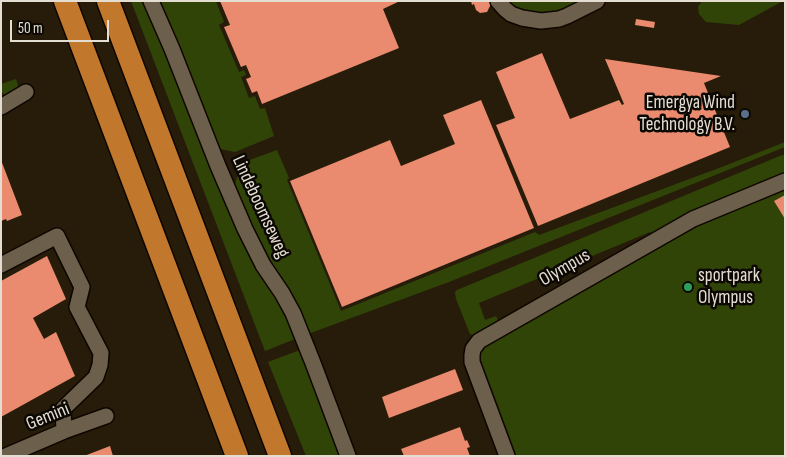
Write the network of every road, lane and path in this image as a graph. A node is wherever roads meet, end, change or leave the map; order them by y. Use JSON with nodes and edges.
{"nodes":[{"id":1,"x":65,"y":1,"type":"edge"},
{"id":2,"x":108,"y":1,"type":"edge"},
{"id":3,"x":151,"y":1,"type":"edge"},
{"id":4,"x":498,"y":1,"type":"edge"},
{"id":5,"x":597,"y":1,"type":"edge"},
{"id":6,"x":26,"y":92,"type":"dead end"},
{"id":7,"x":1,"y":107,"type":"edge"},
{"id":8,"x":785,"y":181,"type":"edge"},
{"id":9,"x":186,"y":209,"type":"junction"},
{"id":10,"x":1,"y":266,"type":"edge"},
{"id":11,"x":216,"y":400,"type":"junction"},
{"id":12,"x":106,"y":416,"type":"dead end"},
{"id":13,"x":64,"y":431,"type":"junction"},
{"id":14,"x":6,"y":456,"type":"edge"},
{"id":15,"x":226,"y":456,"type":"edge"},
{"id":16,"x":237,"y":456,"type":"edge"},
{"id":17,"x":280,"y":456,"type":"edge"},
{"id":18,"x":296,"y":456,"type":"edge"},
{"id":19,"x":348,"y":456,"type":"edge"},
{"id":20,"x":507,"y":456,"type":"edge"}],
"edges":[{"from":1,"to":11,"type":"highway"},
{"from":2,"to":9,"type":"highway"},
{"from":3,"to":19,"type":"street","name":"Lindeboomseweg"},
{"from":4,"to":5,"type":"street"},
{"from":6,"to":7,"type":"street"},
{"from":8,"to":20,"type":"street","name":"Olympus"},
{"from":9,"to":17,"type":"highway"},
{"from":9,"to":18,"type":"highway"},
{"from":10,"to":13,"type":"street"},
{"from":11,"to":15,"type":"highway"},
{"from":11,"to":16,"type":"highway"},
{"from":12,"to":13,"type":"street","name":"Gemini"},
{"from":13,"to":14,"type":"street","name":"Gemini"}]}
